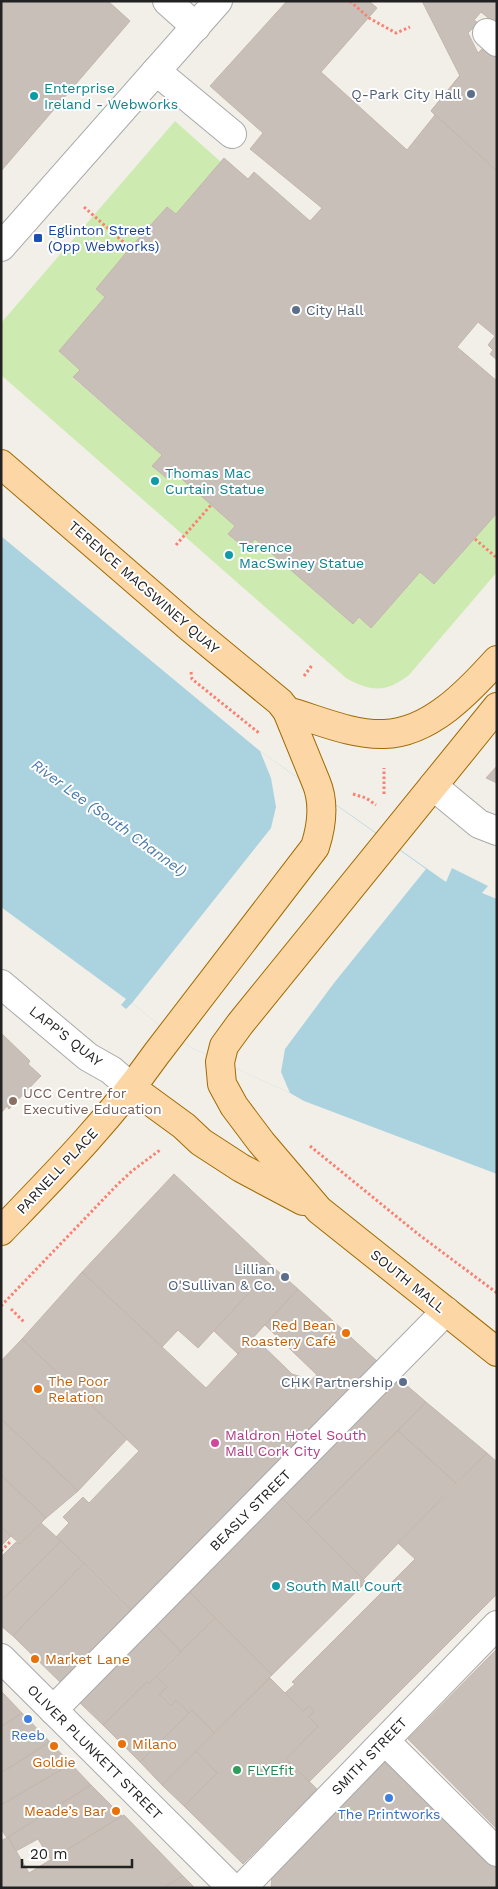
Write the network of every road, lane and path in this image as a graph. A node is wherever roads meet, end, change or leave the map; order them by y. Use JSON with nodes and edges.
{"nodes":[{"id":1,"x":167,"y":1,"type":"edge"},
{"id":2,"x":218,"y":1,"type":"edge"},
{"id":3,"x":350,"y":1,"type":"edge"},
{"id":4,"x":196,"y":27,"type":"junction"},
{"id":5,"x":410,"y":27,"type":"dead end"},
{"id":6,"x":156,"y":71,"type":"junction"},
{"id":7,"x":232,"y":134,"type":"dead end"},
{"id":8,"x":84,"y":207,"type":"dead end"},
{"id":9,"x":1,"y":247,"type":"edge"},
{"id":10,"x":130,"y":248,"type":"dead end"},
{"id":11,"x":1,"y":464,"type":"edge"},
{"id":12,"x":211,"y":505,"type":"dead end"},
{"id":13,"x":475,"y":539,"type":"dead end"},
{"id":14,"x":176,"y":545,"type":"dead end"},
{"id":15,"x":497,"y":558,"type":"edge"},
{"id":16,"x":497,"y":660,"type":"edge"},
{"id":17,"x":313,"y":664,"type":"dead end"},
{"id":18,"x":304,"y":676,"type":"dead end"},
{"id":19,"x":192,"y":680,"type":"dead end"},
{"id":20,"x":497,"y":707,"type":"edge"},
{"id":21,"x":287,"y":711,"type":"junction"},
{"id":22,"x":262,"y":738,"type":"dead end"},
{"id":23,"x":384,"y":766,"type":"dead end"},
{"id":24,"x":433,"y":786,"type":"junction"},
{"id":25,"x":384,"y":801,"type":"dead end"},
{"id":26,"x":497,"y":831,"type":"edge"},
{"id":27,"x":1,"y":984,"type":"edge"},
{"id":28,"x":132,"y":1088,"type":"junction"},
{"id":29,"x":306,"y":1142,"type":"dead end"},
{"id":30,"x":161,"y":1149,"type":"dead end"},
{"id":31,"x":319,"y":1210,"type":"junction"},
{"id":32,"x":1,"y":1231,"type":"edge"},
{"id":33,"x":497,"y":1293,"type":"edge"},
{"id":34,"x":1,"y":1306,"type":"edge"},
{"id":35,"x":11,"y":1309,"type":"dead end"},
{"id":36,"x":446,"y":1311,"type":"junction"},
{"id":37,"x":24,"y":1322,"type":"dead end"},
{"id":38,"x":497,"y":1352,"type":"edge"},
{"id":39,"x":10,"y":1542,"type":"dead end"},
{"id":40,"x":1,"y":1551,"type":"edge"},
{"id":41,"x":497,"y":1626,"type":"edge"},
{"id":42,"x":1,"y":1658,"type":"edge"},
{"id":43,"x":53,"y":1710,"type":"junction"},
{"id":44,"x":385,"y":1741,"type":"junction"},
{"id":45,"x":497,"y":1852,"type":"edge"},
{"id":46,"x":232,"y":1888,"type":"edge"},
{"id":47,"x":242,"y":1888,"type":"edge"}],
"edges":[{"from":1,"to":4,"type":"street"},
{"from":2,"to":4,"type":"street"},
{"from":3,"to":5,"type":"path"},
{"from":4,"to":6,"type":"street"},
{"from":6,"to":7,"type":"street"},
{"from":6,"to":9,"type":"street"},
{"from":8,"to":10,"type":"path"},
{"from":11,"to":21,"type":"main road","name":"TERENCE MACSWINEY QUAY"},
{"from":12,"to":14,"type":"path"},
{"from":13,"to":15,"type":"path"},
{"from":16,"to":21,"type":"main road"},
{"from":17,"to":18,"type":"path"},
{"from":19,"to":22,"type":"path"},
{"from":20,"to":24,"type":"main road"},
{"from":21,"to":28,"type":"main road","name":"PARNELL PLACE"},
{"from":23,"to":25,"type":"path"},
{"from":24,"to":26,"type":"street"},
{"from":24,"to":31,"type":"main road","name":"SOUTH MALL"},
{"from":27,"to":28,"type":"street","name":"LAPP'S QUAY"},
{"from":28,"to":31,"type":"main road","name":"SOUTH MALL"},
{"from":28,"to":32,"type":"main road","name":"PARNELL PLACE"},
{"from":29,"to":33,"type":"path"},
{"from":30,"to":34,"type":"path"},
{"from":31,"to":36,"type":"main road","name":"SOUTH MALL"},
{"from":35,"to":37,"type":"path"},
{"from":36,"to":38,"type":"main road","name":"SOUTH MALL"},
{"from":36,"to":43,"type":"street","name":"BEASLY STREET"},
{"from":39,"to":40,"type":"path"},
{"from":41,"to":44,"type":"street","name":"SMITH STREET"},
{"from":42,"to":43,"type":"street","name":"OLIVER PLUNKETT STREET"},
{"from":43,"to":46,"type":"street","name":"OLIVER PLUNKETT STREET"},
{"from":44,"to":45,"type":"street"},
{"from":44,"to":47,"type":"street","name":"SMITH STREET"}]}
